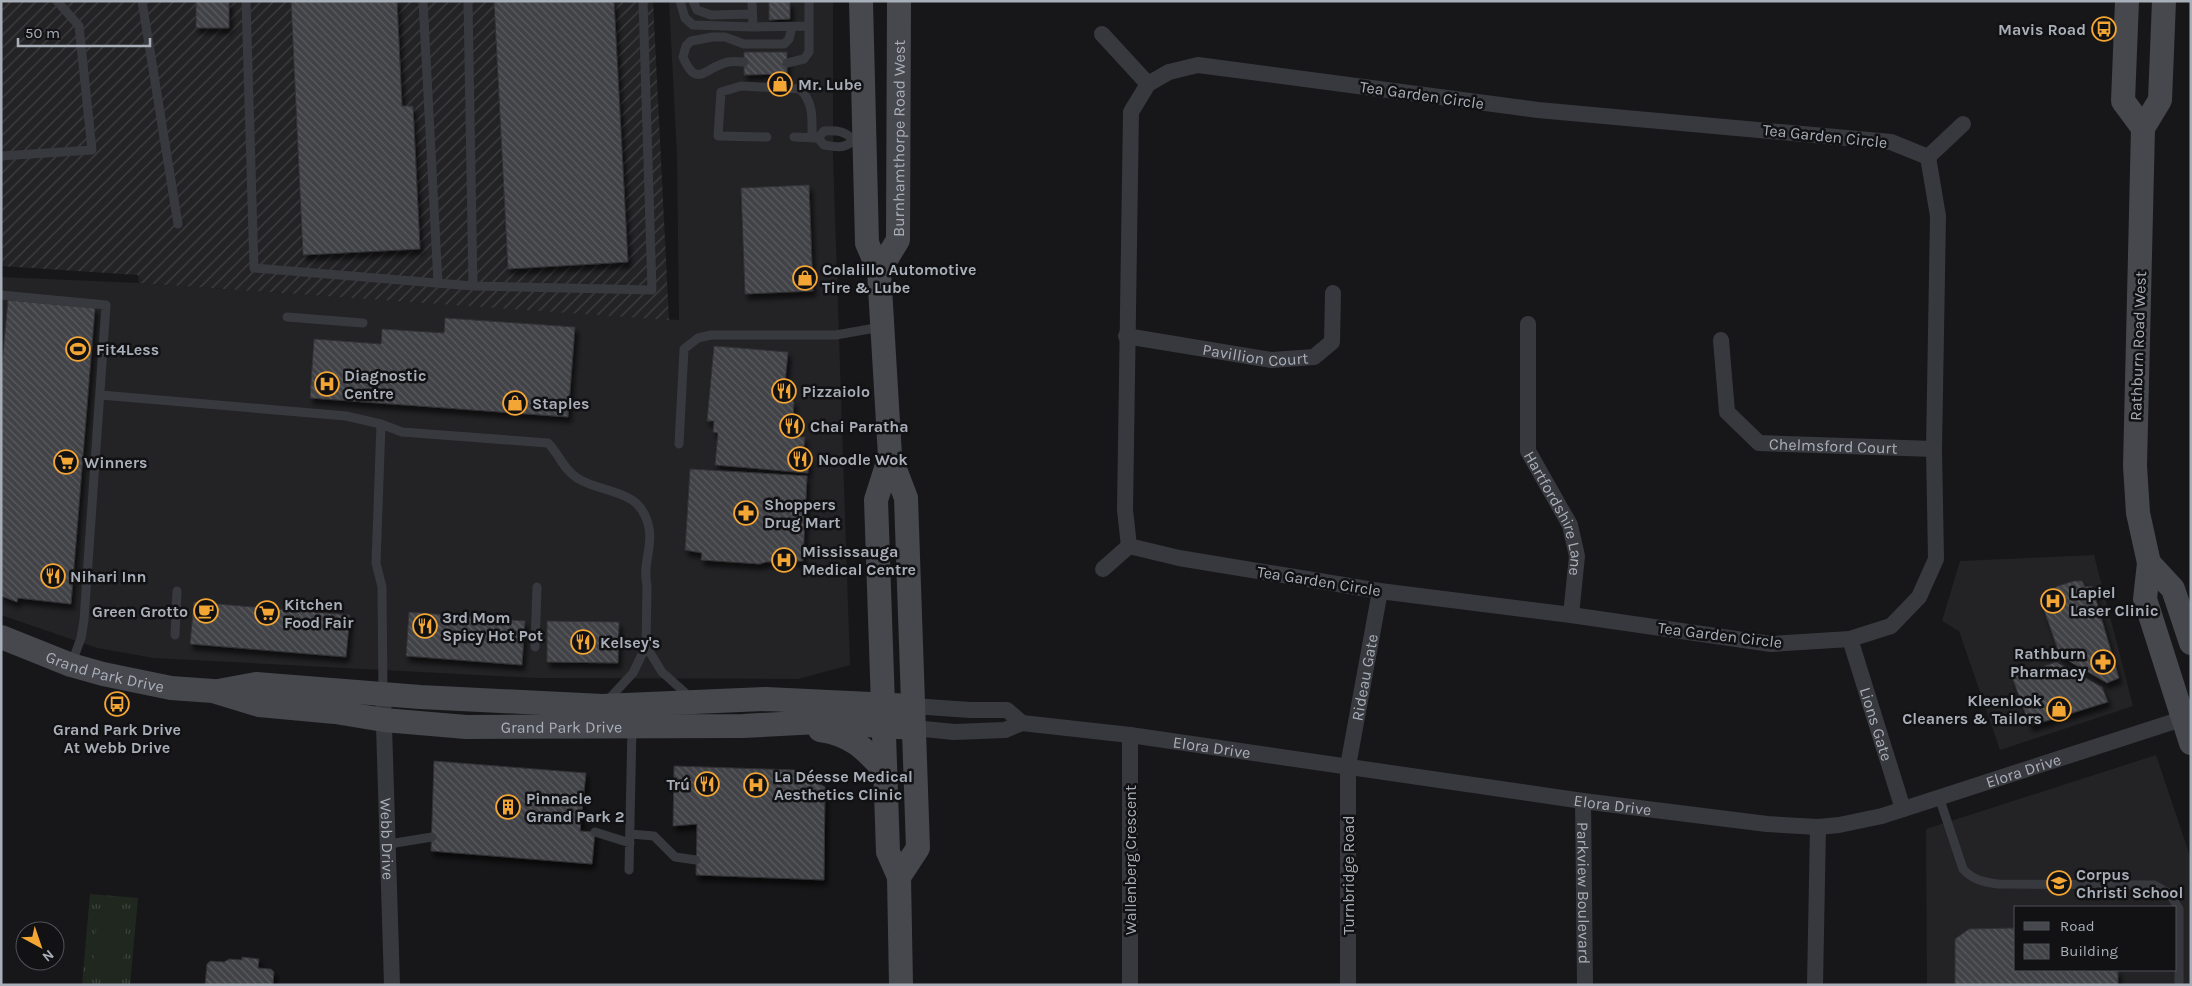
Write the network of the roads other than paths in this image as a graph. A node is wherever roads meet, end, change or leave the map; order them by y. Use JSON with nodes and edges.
{"nodes":[{"id":1,"x":58,"y":1,"type":"edge"},
{"id":2,"x":142,"y":1,"type":"edge"},
{"id":3,"x":246,"y":1,"type":"edge"},
{"id":4,"x":423,"y":1,"type":"edge"},
{"id":5,"x":468,"y":1,"type":"edge"},
{"id":6,"x":643,"y":1,"type":"edge"},
{"id":7,"x":680,"y":1,"type":"edge"},
{"id":8,"x":693,"y":1,"type":"edge"},
{"id":9,"x":752,"y":1,"type":"edge"},
{"id":10,"x":808,"y":1,"type":"edge"},
{"id":11,"x":860,"y":1,"type":"edge"},
{"id":12,"x":899,"y":1,"type":"edge"},
{"id":13,"x":2127,"y":1,"type":"edge"},
{"id":14,"x":2164,"y":1,"type":"edge"},
{"id":15,"x":752,"y":14,"type":"junction"},
{"id":16,"x":809,"y":26,"type":"junction"},
{"id":17,"x":753,"y":27,"type":"junction"},
{"id":18,"x":792,"y":27,"type":"junction"},
{"id":19,"x":1102,"y":34,"type":"dead end"},
{"id":20,"x":744,"y":62,"type":"dead end"},
{"id":21,"x":786,"y":63,"type":"dead end"},
{"id":22,"x":1148,"y":84,"type":"junction"},
{"id":23,"x":1963,"y":124,"type":"dead end"},
{"id":24,"x":2143,"y":128,"type":"junction"},
{"id":25,"x":767,"y":137,"type":"dead end"},
{"id":26,"x":794,"y":137,"type":"dead end"},
{"id":27,"x":815,"y":138,"type":"junction"},
{"id":28,"x":859,"y":140,"type":"junction"},
{"id":29,"x":1,"y":156,"type":"edge"},
{"id":30,"x":1928,"y":157,"type":"junction"},
{"id":31,"x":178,"y":224,"type":"dead end"},
{"id":32,"x":879,"y":271,"type":"junction"},
{"id":33,"x":438,"y":283,"type":"junction"},
{"id":34,"x":473,"y":286,"type":"junction"},
{"id":35,"x":1333,"y":293,"type":"dead end"},
{"id":36,"x":1,"y":294,"type":"edge"},
{"id":37,"x":287,"y":317,"type":"dead end"},
{"id":38,"x":363,"y":323,"type":"dead end"},
{"id":39,"x":1528,"y":324,"type":"dead end"},
{"id":40,"x":882,"y":326,"type":"junction"},
{"id":41,"x":1126,"y":336,"type":"junction"},
{"id":42,"x":1721,"y":340,"type":"dead end"},
{"id":43,"x":101,"y":395,"type":"junction"},
{"id":44,"x":381,"y":424,"type":"junction"},
{"id":45,"x":679,"y":444,"type":"dead end"},
{"id":46,"x":1934,"y":449,"type":"junction"},
{"id":47,"x":890,"y":456,"type":"junction"},
{"id":48,"x":1129,"y":546,"type":"junction"},
{"id":49,"x":2148,"y":563,"type":"junction"},
{"id":50,"x":1103,"y":569,"type":"dead end"},
{"id":51,"x":537,"y":588,"type":"dead end"},
{"id":52,"x":177,"y":591,"type":"dead end"},
{"id":53,"x":1380,"y":591,"type":"junction"},
{"id":54,"x":1571,"y":615,"type":"junction"},
{"id":55,"x":175,"y":635,"type":"dead end"},
{"id":56,"x":1,"y":637,"type":"edge"},
{"id":57,"x":1850,"y":639,"type":"junction"},
{"id":58,"x":2191,"y":643,"type":"edge"},
{"id":59,"x":646,"y":646,"type":"junction"},
{"id":60,"x":535,"y":647,"type":"dead end"},
{"id":61,"x":71,"y":665,"type":"junction"},
{"id":62,"x":214,"y":691,"type":"junction"},
{"id":63,"x":384,"y":694,"type":"junction"},
{"id":64,"x":695,"y":701,"type":"junction"},
{"id":65,"x":602,"y":706,"type":"junction"},
{"id":66,"x":884,"y":715,"type":"junction"},
{"id":67,"x":914,"y":717,"type":"junction"},
{"id":68,"x":2187,"y":717,"type":"edge"},
{"id":69,"x":384,"y":720,"type":"junction"},
{"id":70,"x":1022,"y":723,"type":"junction"},
{"id":71,"x":632,"y":726,"type":"junction"},
{"id":72,"x":743,"y":726,"type":"junction"},
{"id":73,"x":1130,"y":735,"type":"junction"},
{"id":74,"x":2191,"y":742,"type":"edge"},
{"id":75,"x":1348,"y":766,"type":"junction"},
{"id":76,"x":885,"y":771,"type":"junction"},
{"id":77,"x":1939,"y":797,"type":"junction"},
{"id":78,"x":1583,"y":801,"type":"junction"},
{"id":79,"x":1903,"y":809,"type":"junction"},
{"id":80,"x":1818,"y":826,"type":"junction"},
{"id":81,"x":595,"y":832,"type":"dead end"},
{"id":82,"x":432,"y":838,"type":"dead end"},
{"id":83,"x":630,"y":838,"type":"junction"},
{"id":84,"x":389,"y":844,"type":"junction"},
{"id":85,"x":696,"y":860,"type":"dead end"},
{"id":86,"x":629,"y":870,"type":"dead end"},
{"id":87,"x":899,"y":877,"type":"junction"},
{"id":88,"x":392,"y":985,"type":"edge"},
{"id":89,"x":901,"y":985,"type":"edge"},
{"id":90,"x":1130,"y":985,"type":"edge"},
{"id":91,"x":1348,"y":985,"type":"edge"},
{"id":92,"x":1585,"y":985,"type":"edge"},
{"id":93,"x":1815,"y":985,"type":"edge"},
{"id":94,"x":2179,"y":985,"type":"edge"}],
"edges":[{"from":1,"to":29,"type":"lane"},
{"from":2,"to":31,"type":"lane"},
{"from":3,"to":33,"type":"lane"},
{"from":4,"to":33,"type":"lane"},
{"from":5,"to":34,"type":"lane"},
{"from":6,"to":34,"type":"lane"},
{"from":7,"to":17,"type":"lane"},
{"from":8,"to":15,"type":"lane"},
{"from":9,"to":15,"type":"lane"},
{"from":10,"to":16,"type":"lane"},
{"from":11,"to":28,"type":"street","name":"Burnhamthorpe Road West"},
{"from":12,"to":32,"type":"street","name":"Burnhamthorpe Road West"},
{"from":13,"to":24,"type":"street"},
{"from":14,"to":24,"type":"street","name":"Rathburn Road West"},
{"from":15,"to":17,"type":"lane"},
{"from":16,"to":18,"type":"lane"},
{"from":16,"to":21,"type":"lane"},
{"from":17,"to":18,"type":"lane"},
{"from":18,"to":20,"type":"lane"},
{"from":19,"to":22,"type":"street"},
{"from":22,"to":30,"type":"street","name":"Tea Garden Circle"},
{"from":22,"to":41,"type":"street","name":"Tea Garden Circle"},
{"from":23,"to":30,"type":"street"},
{"from":24,"to":49,"type":"street","name":"Rathburn Road West"},
{"from":25,"to":27,"type":"lane"},
{"from":26,"to":27,"type":"lane"},
{"from":27,"to":28,"type":"lane"},
{"from":27,"to":28,"type":"lane"},
{"from":28,"to":32,"type":"street","name":"Burnhamthorpe Road West"},
{"from":30,"to":46,"type":"street","name":"Tea Garden Circle"},
{"from":32,"to":40,"type":"street","name":"Burnhamthorpe Road West"},
{"from":33,"to":34,"type":"lane"},
{"from":35,"to":41,"type":"street","name":"Pavillion Court"},
{"from":36,"to":43,"type":"lane"},
{"from":37,"to":38,"type":"lane"},
{"from":39,"to":54,"type":"street","name":"Hartfordshire Lane"},
{"from":40,"to":45,"type":"lane"},
{"from":40,"to":47,"type":"street","name":"Burnhamthorpe Road West"},
{"from":41,"to":48,"type":"street","name":"Tea Garden Circle"},
{"from":42,"to":46,"type":"street","name":"Chelmsford Court"},
{"from":43,"to":44,"type":"lane"},
{"from":43,"to":61,"type":"lane"},
{"from":44,"to":59,"type":"lane"},
{"from":44,"to":63,"type":"lane"},
{"from":46,"to":57,"type":"street","name":"Tea Garden Circle"},
{"from":47,"to":66,"type":"street","name":"Burnhamthorpe Road West"},
{"from":47,"to":67,"type":"street","name":"Burnhamthorpe Road West"},
{"from":48,"to":50,"type":"street"},
{"from":48,"to":53,"type":"street","name":"Tea Garden Circle"},
{"from":49,"to":58,"type":"street"},
{"from":49,"to":68,"type":"street","name":"Rathburn Road West"},
{"from":51,"to":60,"type":"lane"},
{"from":52,"to":55,"type":"lane"},
{"from":53,"to":54,"type":"street","name":"Tea Garden Circle"},
{"from":53,"to":75,"type":"street","name":"Rideau Gate"},
{"from":54,"to":57,"type":"street","name":"Tea Garden Circle"},
{"from":56,"to":61,"type":"street","name":"Grand Park Drive"},
{"from":57,"to":79,"type":"street","name":"Lions Gate"},
{"from":59,"to":64,"type":"lane"},
{"from":59,"to":65,"type":"lane"},
{"from":61,"to":62,"type":"street","name":"Grand Park Drive"},
{"from":62,"to":63,"type":"street","name":"Grand Park Drive"},
{"from":62,"to":69,"type":"street","name":"Grand Park Drive"},
{"from":63,"to":65,"type":"street","name":"Grand Park Drive"},
{"from":63,"to":69,"type":"street","name":"Webb Drive"},
{"from":64,"to":65,"type":"street","name":"Grand Park Drive"},
{"from":64,"to":66,"type":"street","name":"Grand Park Drive"},
{"from":66,"to":67,"type":"street","name":"Grand Park Drive"},
{"from":66,"to":72,"type":"street","name":"Grand Park Drive"},
{"from":66,"to":76,"type":"street","name":"Burnhamthorpe Road West"},
{"from":67,"to":70,"type":"street","name":"Elora Drive"},
{"from":67,"to":70,"type":"street","name":"Elora Drive"},
{"from":67,"to":87,"type":"street","name":"Burnhamthorpe Road West"},
{"from":68,"to":74,"type":"street","name":"Rathburn Road West"},
{"from":68,"to":77,"type":"street","name":"Elora Drive"},
{"from":69,"to":71,"type":"street","name":"Grand Park Drive"},
{"from":69,"to":84,"type":"street","name":"Webb Drive"},
{"from":70,"to":73,"type":"street","name":"Elora Drive"},
{"from":71,"to":72,"type":"street","name":"Grand Park Drive"},
{"from":71,"to":83,"type":"lane"},
{"from":72,"to":76,"type":"street"},
{"from":73,"to":75,"type":"street","name":"Elora Drive"},
{"from":73,"to":90,"type":"street","name":"Wallenberg Crescent"},
{"from":75,"to":78,"type":"street","name":"Elora Drive"},
{"from":75,"to":91,"type":"street","name":"Turnbridge Road"},
{"from":76,"to":87,"type":"street","name":"Burnhamthorpe Road West"},
{"from":77,"to":79,"type":"street","name":"Elora Drive"},
{"from":77,"to":94,"type":"lane"},
{"from":78,"to":80,"type":"street","name":"Elora Drive"},
{"from":78,"to":92,"type":"street","name":"Parkview Boulevard"},
{"from":79,"to":80,"type":"street","name":"Elora Drive"},
{"from":80,"to":93,"type":"street"},
{"from":81,"to":83,"type":"lane"},
{"from":82,"to":84,"type":"lane"},
{"from":83,"to":85,"type":"lane"},
{"from":83,"to":86,"type":"lane"},
{"from":84,"to":88,"type":"street","name":"Webb Drive"},
{"from":87,"to":89,"type":"street","name":"Burnhamthorpe Road West"}]}
